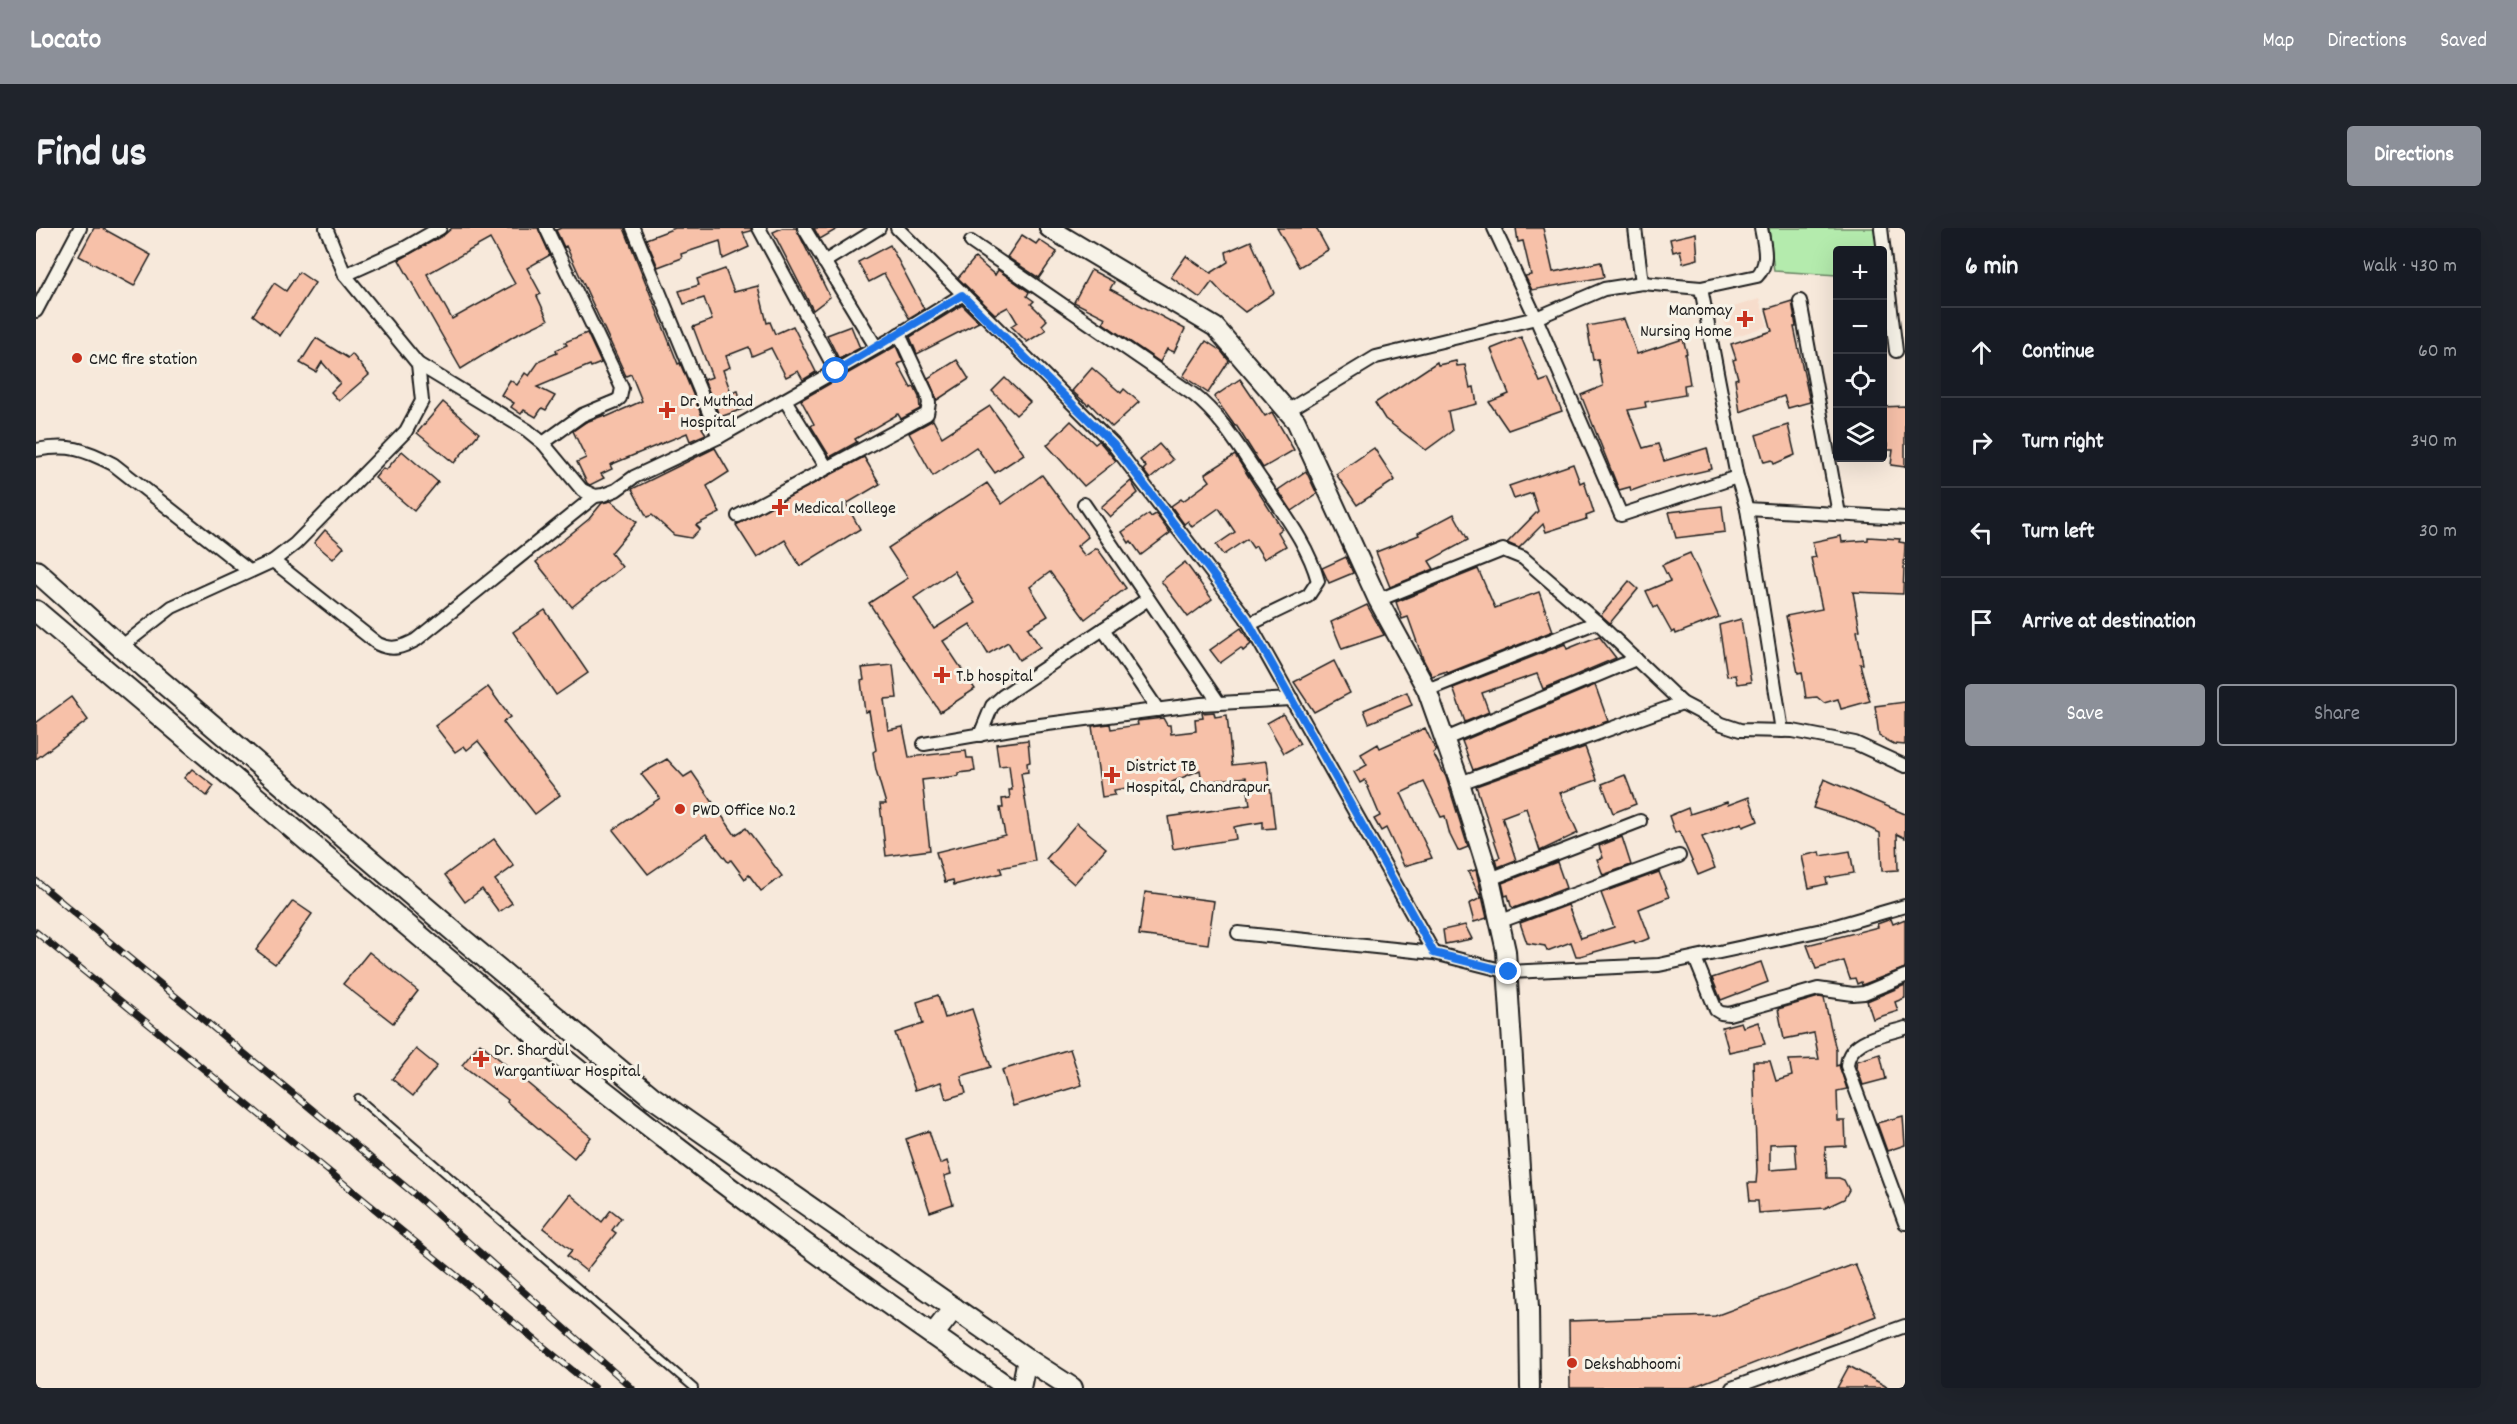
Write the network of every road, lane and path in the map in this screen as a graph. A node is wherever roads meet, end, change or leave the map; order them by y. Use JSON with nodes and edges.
{"nodes":[{"id":1,"x":80,"y":228,"type":"edge"},
{"id":2,"x":326,"y":228,"type":"edge"},
{"id":3,"x":440,"y":228,"type":"edge"},
{"id":4,"x":546,"y":228,"type":"edge"},
{"id":5,"x":633,"y":228,"type":"edge"},
{"id":6,"x":759,"y":228,"type":"edge"},
{"id":7,"x":804,"y":228,"type":"edge"},
{"id":8,"x":879,"y":228,"type":"edge"},
{"id":9,"x":897,"y":228,"type":"edge"},
{"id":10,"x":1494,"y":228,"type":"edge"},
{"id":11,"x":1635,"y":228,"type":"edge"},
{"id":12,"x":1761,"y":228,"type":"edge"},
{"id":13,"x":1881,"y":228,"type":"edge"},
{"id":14,"x":1057,"y":230,"type":"edge"},
{"id":15,"x":970,"y":242,"type":"dead end"},
{"id":16,"x":824,"y":262,"type":"junction"},
{"id":17,"x":345,"y":275,"type":"junction"},
{"id":18,"x":1642,"y":283,"type":"junction"},
{"id":19,"x":1701,"y":288,"type":"junction"},
{"id":20,"x":962,"y":295,"type":"junction"},
{"id":21,"x":1800,"y":301,"type":"dead end"},
{"id":22,"x":36,"y":311,"type":"edge"},
{"id":23,"x":1536,"y":318,"type":"junction"},
{"id":24,"x":899,"y":334,"type":"junction"},
{"id":25,"x":876,"y":348,"type":"junction"},
{"id":26,"x":1896,"y":351,"type":"dead end"},
{"id":27,"x":418,"y":364,"type":"junction"},
{"id":28,"x":836,"y":371,"type":"junction"},
{"id":29,"x":785,"y":400,"type":"junction"},
{"id":30,"x":1287,"y":411,"type":"junction"},
{"id":31,"x":719,"y":437,"type":"junction"},
{"id":32,"x":543,"y":443,"type":"junction"},
{"id":33,"x":36,"y":450,"type":"edge"},
{"id":34,"x":827,"y":468,"type":"junction"},
{"id":35,"x":1737,"y":477,"type":"junction"},
{"id":36,"x":595,"y":495,"type":"junction"},
{"id":37,"x":1084,"y":504,"type":"dead end"},
{"id":38,"x":1747,"y":509,"type":"junction"},
{"id":39,"x":1839,"y":514,"type":"junction"},
{"id":40,"x":738,"y":516,"type":"dead end"},
{"id":41,"x":1905,"y":518,"type":"edge"},
{"id":42,"x":273,"y":561,"type":"junction"},
{"id":43,"x":36,"y":571,"type":"edge"},
{"id":44,"x":249,"y":571,"type":"junction"},
{"id":45,"x":1148,"y":599,"type":"junction"},
{"id":46,"x":1378,"y":600,"type":"junction"},
{"id":47,"x":36,"y":612,"type":"edge"},
{"id":48,"x":1597,"y":622,"type":"junction"},
{"id":49,"x":1250,"y":624,"type":"junction"},
{"id":50,"x":1103,"y":629,"type":"junction"},
{"id":51,"x":121,"y":647,"type":"junction"},
{"id":52,"x":1636,"y":659,"type":"junction"},
{"id":53,"x":1427,"y":690,"type":"junction"},
{"id":54,"x":1292,"y":699,"type":"junction"},
{"id":55,"x":1219,"y":703,"type":"junction"},
{"id":56,"x":1683,"y":703,"type":"junction"},
{"id":57,"x":1158,"y":710,"type":"junction"},
{"id":58,"x":1782,"y":731,"type":"junction"},
{"id":59,"x":980,"y":735,"type":"junction"},
{"id":60,"x":1443,"y":740,"type":"junction"},
{"id":61,"x":924,"y":744,"type":"dead end"},
{"id":62,"x":1905,"y":766,"type":"edge"},
{"id":63,"x":1460,"y":783,"type":"junction"},
{"id":64,"x":1640,"y":821,"type":"dead end"},
{"id":65,"x":1679,"y":856,"type":"dead end"},
{"id":66,"x":1490,"y":879,"type":"junction"},
{"id":67,"x":1905,"y":906,"type":"edge"},
{"id":68,"x":1501,"y":921,"type":"junction"},
{"id":69,"x":1238,"y":933,"type":"dead end"},
{"id":70,"x":1434,"y":953,"type":"junction"},
{"id":71,"x":484,"y":957,"type":"junction"},
{"id":72,"x":1695,"y":958,"type":"junction"},
{"id":73,"x":1509,"y":972,"type":"junction"},
{"id":74,"x":1905,"y":976,"type":"edge"},
{"id":75,"x":468,"y":978,"type":"junction"},
{"id":76,"x":1905,"y":1028,"type":"edge"},
{"id":77,"x":358,"y":1098,"type":"dead end"},
{"id":78,"x":1905,"y":1223,"type":"edge"},
{"id":79,"x":954,"y":1308,"type":"junction"},
{"id":80,"x":1905,"y":1326,"type":"edge"},
{"id":81,"x":933,"y":1335,"type":"junction"},
{"id":82,"x":1027,"y":1359,"type":"junction"},
{"id":83,"x":694,"y":1388,"type":"edge"},
{"id":84,"x":1009,"y":1388,"type":"edge"},
{"id":85,"x":1021,"y":1388,"type":"edge"},
{"id":86,"x":1072,"y":1388,"type":"edge"},
{"id":87,"x":1530,"y":1388,"type":"edge"},
{"id":88,"x":1732,"y":1388,"type":"edge"}],
"edges":[{"from":1,"to":22,"type":"street"},
{"from":2,"to":17,"type":"street"},
{"from":3,"to":17,"type":"street"},
{"from":4,"to":32,"type":"street"},
{"from":5,"to":31,"type":"street"},
{"from":6,"to":28,"type":"street"},
{"from":7,"to":16,"type":"street"},
{"from":8,"to":16,"type":"street"},
{"from":9,"to":20,"type":"street"},
{"from":10,"to":23,"type":"street"},
{"from":11,"to":18,"type":"street"},
{"from":12,"to":19,"type":"street"},
{"from":13,"to":26,"type":"street"},
{"from":14,"to":30,"type":"main road"},
{"from":15,"to":49,"type":"street"},
{"from":16,"to":25,"type":"street"},
{"from":17,"to":27,"type":"street"},
{"from":18,"to":19,"type":"street"},
{"from":18,"to":23,"type":"street"},
{"from":19,"to":35,"type":"street"},
{"from":20,"to":24,"type":"street"},
{"from":20,"to":49,"type":"street"},
{"from":21,"to":39,"type":"street"},
{"from":23,"to":30,"type":"street"},
{"from":23,"to":35,"type":"street"},
{"from":24,"to":25,"type":"street"},
{"from":24,"to":34,"type":"street"},
{"from":25,"to":28,"type":"street"},
{"from":27,"to":32,"type":"street"},
{"from":27,"to":42,"type":"street"},
{"from":28,"to":29,"type":"street"},
{"from":29,"to":31,"type":"street"},
{"from":29,"to":34,"type":"street"},
{"from":30,"to":46,"type":"main road"},
{"from":31,"to":36,"type":"street"},
{"from":32,"to":36,"type":"street"},
{"from":33,"to":44,"type":"street"},
{"from":34,"to":40,"type":"street"},
{"from":35,"to":38,"type":"street"},
{"from":36,"to":42,"type":"street"},
{"from":37,"to":45,"type":"street"},
{"from":38,"to":39,"type":"street"},
{"from":38,"to":58,"type":"street"},
{"from":39,"to":41,"type":"street"},
{"from":42,"to":44,"type":"street"},
{"from":43,"to":51,"type":"main road"},
{"from":44,"to":51,"type":"street"},
{"from":45,"to":50,"type":"street"},
{"from":45,"to":55,"type":"street"},
{"from":46,"to":48,"type":"street"},
{"from":46,"to":53,"type":"main road"},
{"from":47,"to":75,"type":"main road"},
{"from":48,"to":52,"type":"street"},
{"from":48,"to":53,"type":"street"},
{"from":49,"to":54,"type":"street"},
{"from":50,"to":57,"type":"street"},
{"from":50,"to":59,"type":"street"},
{"from":51,"to":71,"type":"main road"},
{"from":52,"to":56,"type":"street"},
{"from":52,"to":60,"type":"street"},
{"from":53,"to":60,"type":"main road"},
{"from":54,"to":55,"type":"street"},
{"from":54,"to":70,"type":"street"},
{"from":55,"to":57,"type":"street"},
{"from":56,"to":58,"type":"street"},
{"from":56,"to":63,"type":"street"},
{"from":57,"to":59,"type":"street"},
{"from":58,"to":62,"type":"street"},
{"from":59,"to":61,"type":"street"},
{"from":60,"to":63,"type":"main road"},
{"from":63,"to":66,"type":"main road"},
{"from":64,"to":66,"type":"street"},
{"from":65,"to":68,"type":"street"},
{"from":66,"to":68,"type":"main road"},
{"from":67,"to":72,"type":"street"},
{"from":68,"to":73,"type":"main road"},
{"from":69,"to":70,"type":"street"},
{"from":70,"to":73,"type":"street"},
{"from":71,"to":75,"type":"main road"},
{"from":71,"to":79,"type":"main road"},
{"from":72,"to":73,"type":"street"},
{"from":72,"to":74,"type":"street"},
{"from":73,"to":87,"type":"main road"},
{"from":75,"to":81,"type":"main road"},
{"from":76,"to":78,"type":"street"},
{"from":77,"to":83,"type":"lane"},
{"from":79,"to":81,"type":"main road"},
{"from":79,"to":82,"type":"main road"},
{"from":80,"to":88,"type":"street"},
{"from":81,"to":84,"type":"main road"},
{"from":82,"to":85,"type":"main road"},
{"from":82,"to":86,"type":"main road"}]}
